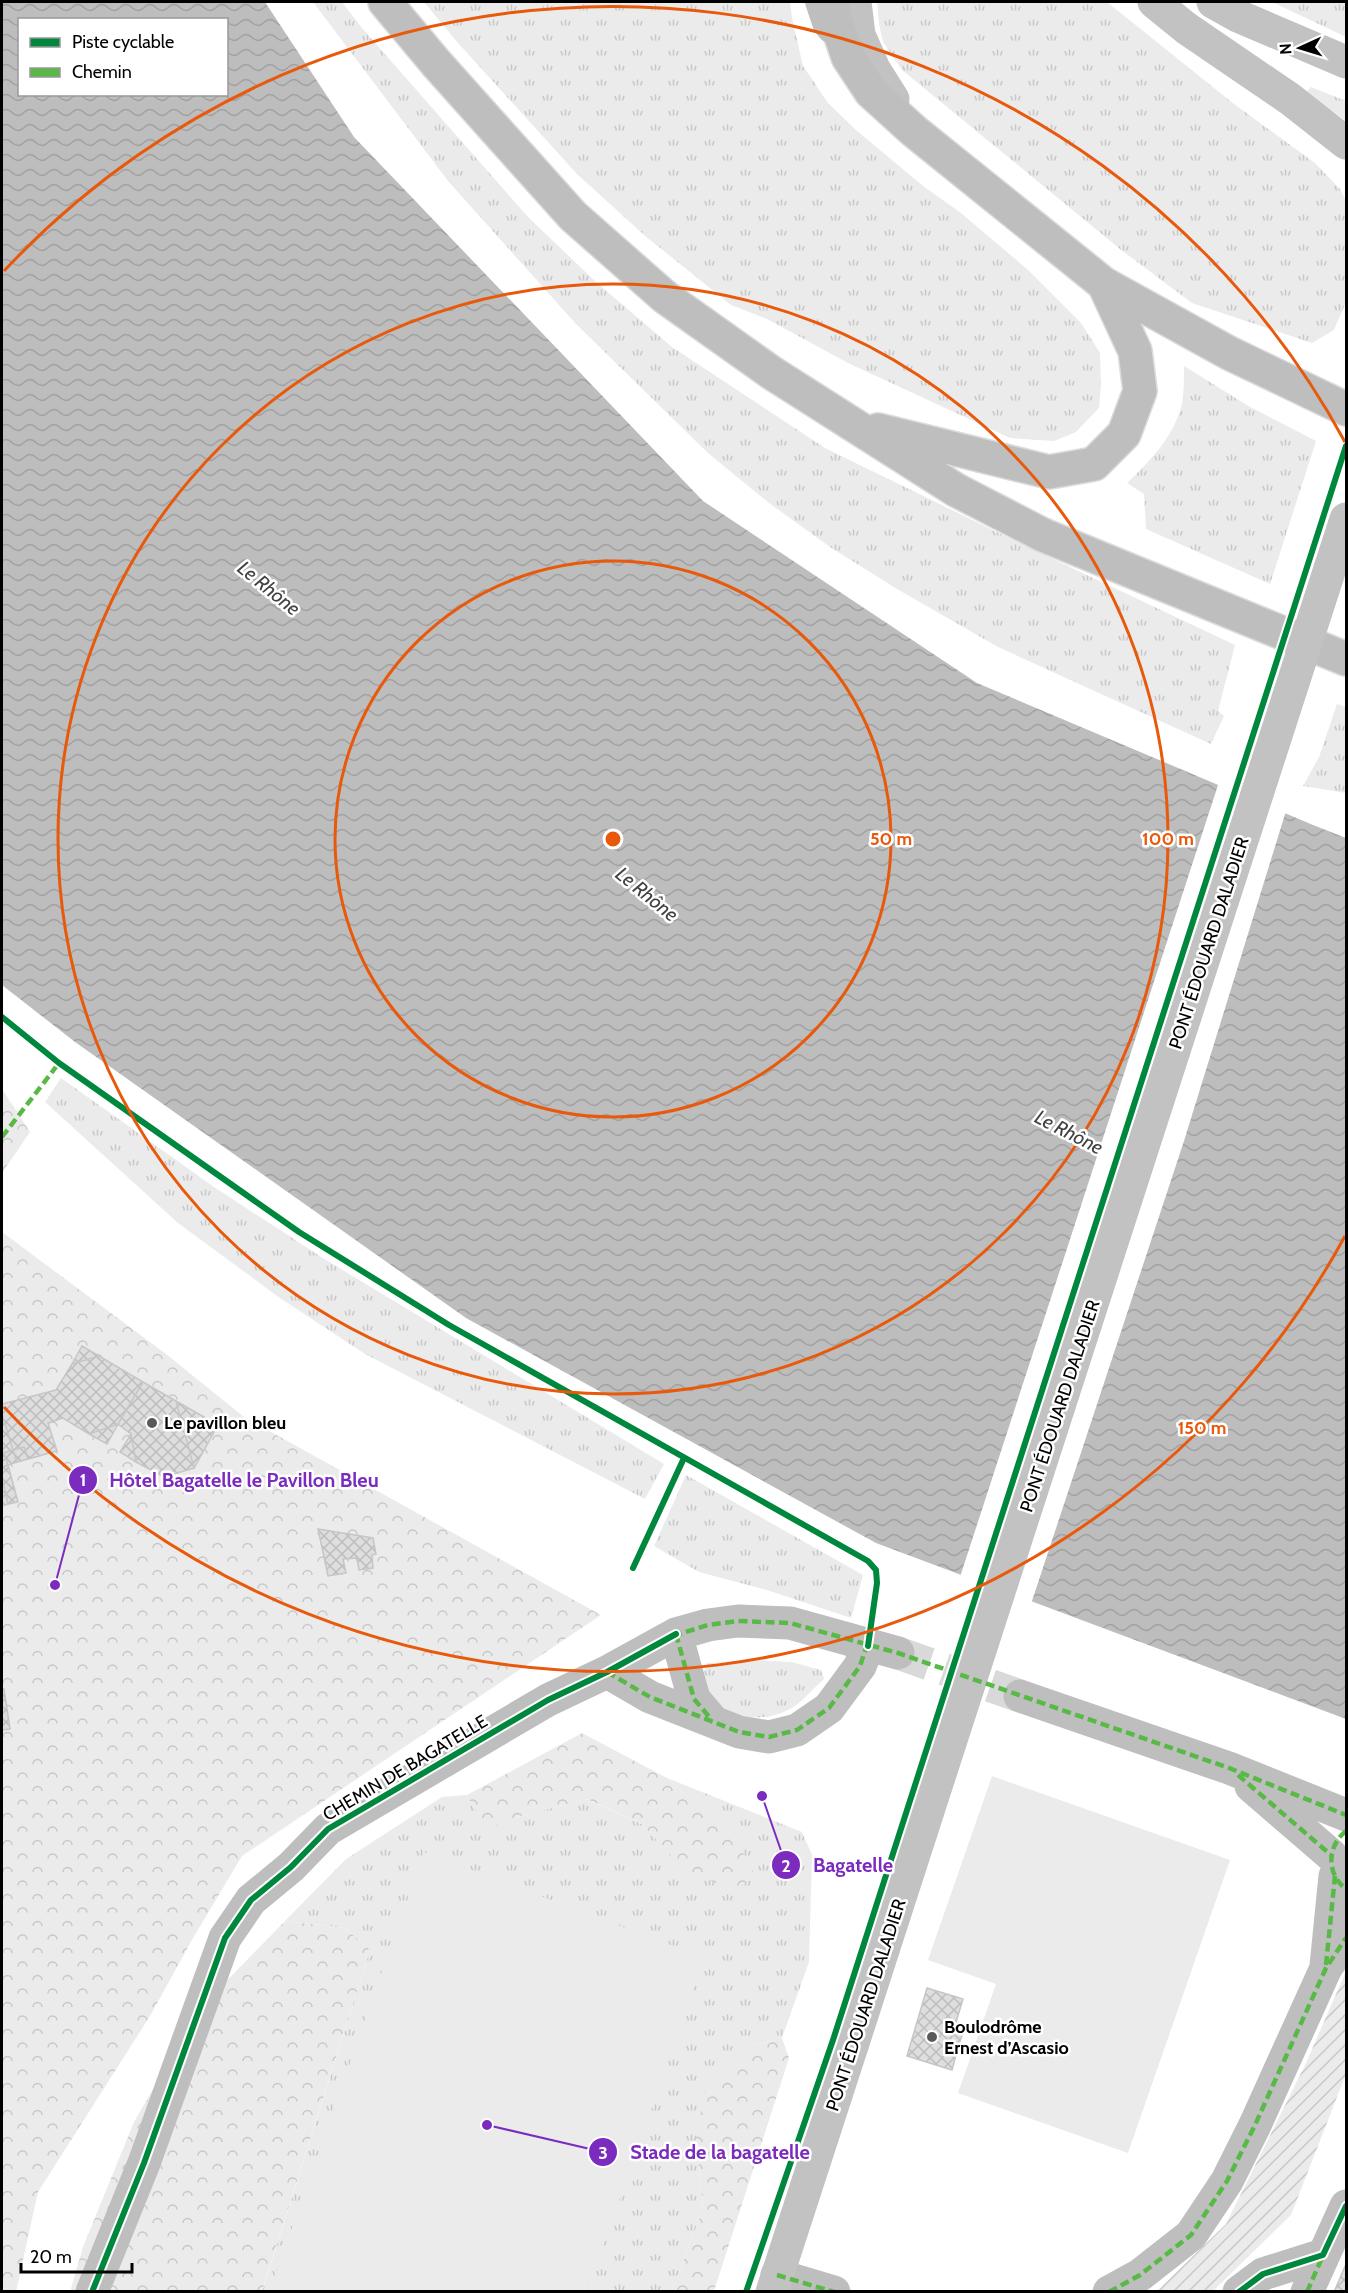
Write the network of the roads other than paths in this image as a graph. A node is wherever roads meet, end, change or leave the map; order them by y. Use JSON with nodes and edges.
{"nodes":[{"id":1,"x":386,"y":2,"type":"edge"},
{"id":2,"x":815,"y":2,"type":"edge"},
{"id":3,"x":833,"y":2,"type":"edge"},
{"id":4,"x":855,"y":2,"type":"edge"},
{"id":5,"x":1154,"y":2,"type":"edge"},
{"id":6,"x":1213,"y":2,"type":"edge"},
{"id":7,"x":848,"y":57,"type":"junction"},
{"id":8,"x":1347,"y":62,"type":"edge"},
{"id":9,"x":914,"y":130,"type":"junction"},
{"id":10,"x":1347,"y":143,"type":"edge"},
{"id":11,"x":1104,"y":284,"type":"junction"},
{"id":12,"x":1340,"y":403,"type":"edge"},
{"id":13,"x":842,"y":418,"type":"junction"},
{"id":14,"x":1347,"y":519,"type":"edge"},
{"id":15,"x":1347,"y":659,"type":"edge"},
{"id":16,"x":676,"y":1634,"type":"junction"},
{"id":17,"x":607,"y":1672,"type":"junction"},
{"id":18,"x":1020,"y":1696,"type":"tunnel mouth"},
{"id":19,"x":712,"y":1720,"type":"junction"},
{"id":20,"x":1229,"y":1768,"type":"junction"},
{"id":21,"x":1347,"y":1815,"type":"edge"},
{"id":22,"x":1340,"y":1863,"type":"edge"},
{"id":23,"x":1347,"y":1938,"type":"edge"},
{"id":24,"x":1326,"y":1968,"type":"junction"},
{"id":25,"x":1347,"y":2206,"type":"edge"},
{"id":26,"x":1323,"y":2255,"type":"junction"},
{"id":27,"x":775,"y":2283,"type":"edge"},
{"id":28,"x":92,"y":2292,"type":"edge"},
{"id":29,"x":834,"y":2292,"type":"edge"},
{"id":30,"x":1109,"y":2292,"type":"edge"},
{"id":31,"x":1239,"y":2292,"type":"edge"},
{"id":32,"x":1307,"y":2292,"type":"edge"}],
"edges":[{"from":1,"to":13,"type":"street"},
{"from":2,"to":7,"type":"lane"},
{"from":3,"to":7,"type":"street"},
{"from":4,"to":9,"type":"main road"},
{"from":5,"to":10,"type":"main road"},
{"from":6,"to":8,"type":"main road"},
{"from":7,"to":9,"type":"street"},
{"from":9,"to":11,"type":"street"},
{"from":11,"to":12,"type":"street"},
{"from":11,"to":13,"type":"street"},
{"from":13,"to":15,"type":"street"},
{"from":14,"to":27,"type":"main road","name":"PONT ÉDOUARD DALADIER","bridge":true},
{"from":16,"to":17,"type":"street","name":"CHEMIN DE BAGATELLE"},
{"from":16,"to":19,"type":"street"},
{"from":16,"to":19,"type":"street","name":"CHEMIN DE BAGATELLE"},
{"from":17,"to":19,"type":"street"},
{"from":17,"to":28,"type":"street","name":"CHEMIN DE BAGATELLE"},
{"from":18,"to":20,"type":"street"},
{"from":20,"to":21,"type":"street"},
{"from":20,"to":22,"type":"street"},
{"from":22,"to":24,"type":"street"},
{"from":23,"to":24,"type":"street"},
{"from":24,"to":30,"type":"street"},
{"from":25,"to":26,"type":"street"},
{"from":26,"to":31,"type":"street"},
{"from":26,"to":32,"type":"street"},
{"from":27,"to":29,"type":"street"}]}
